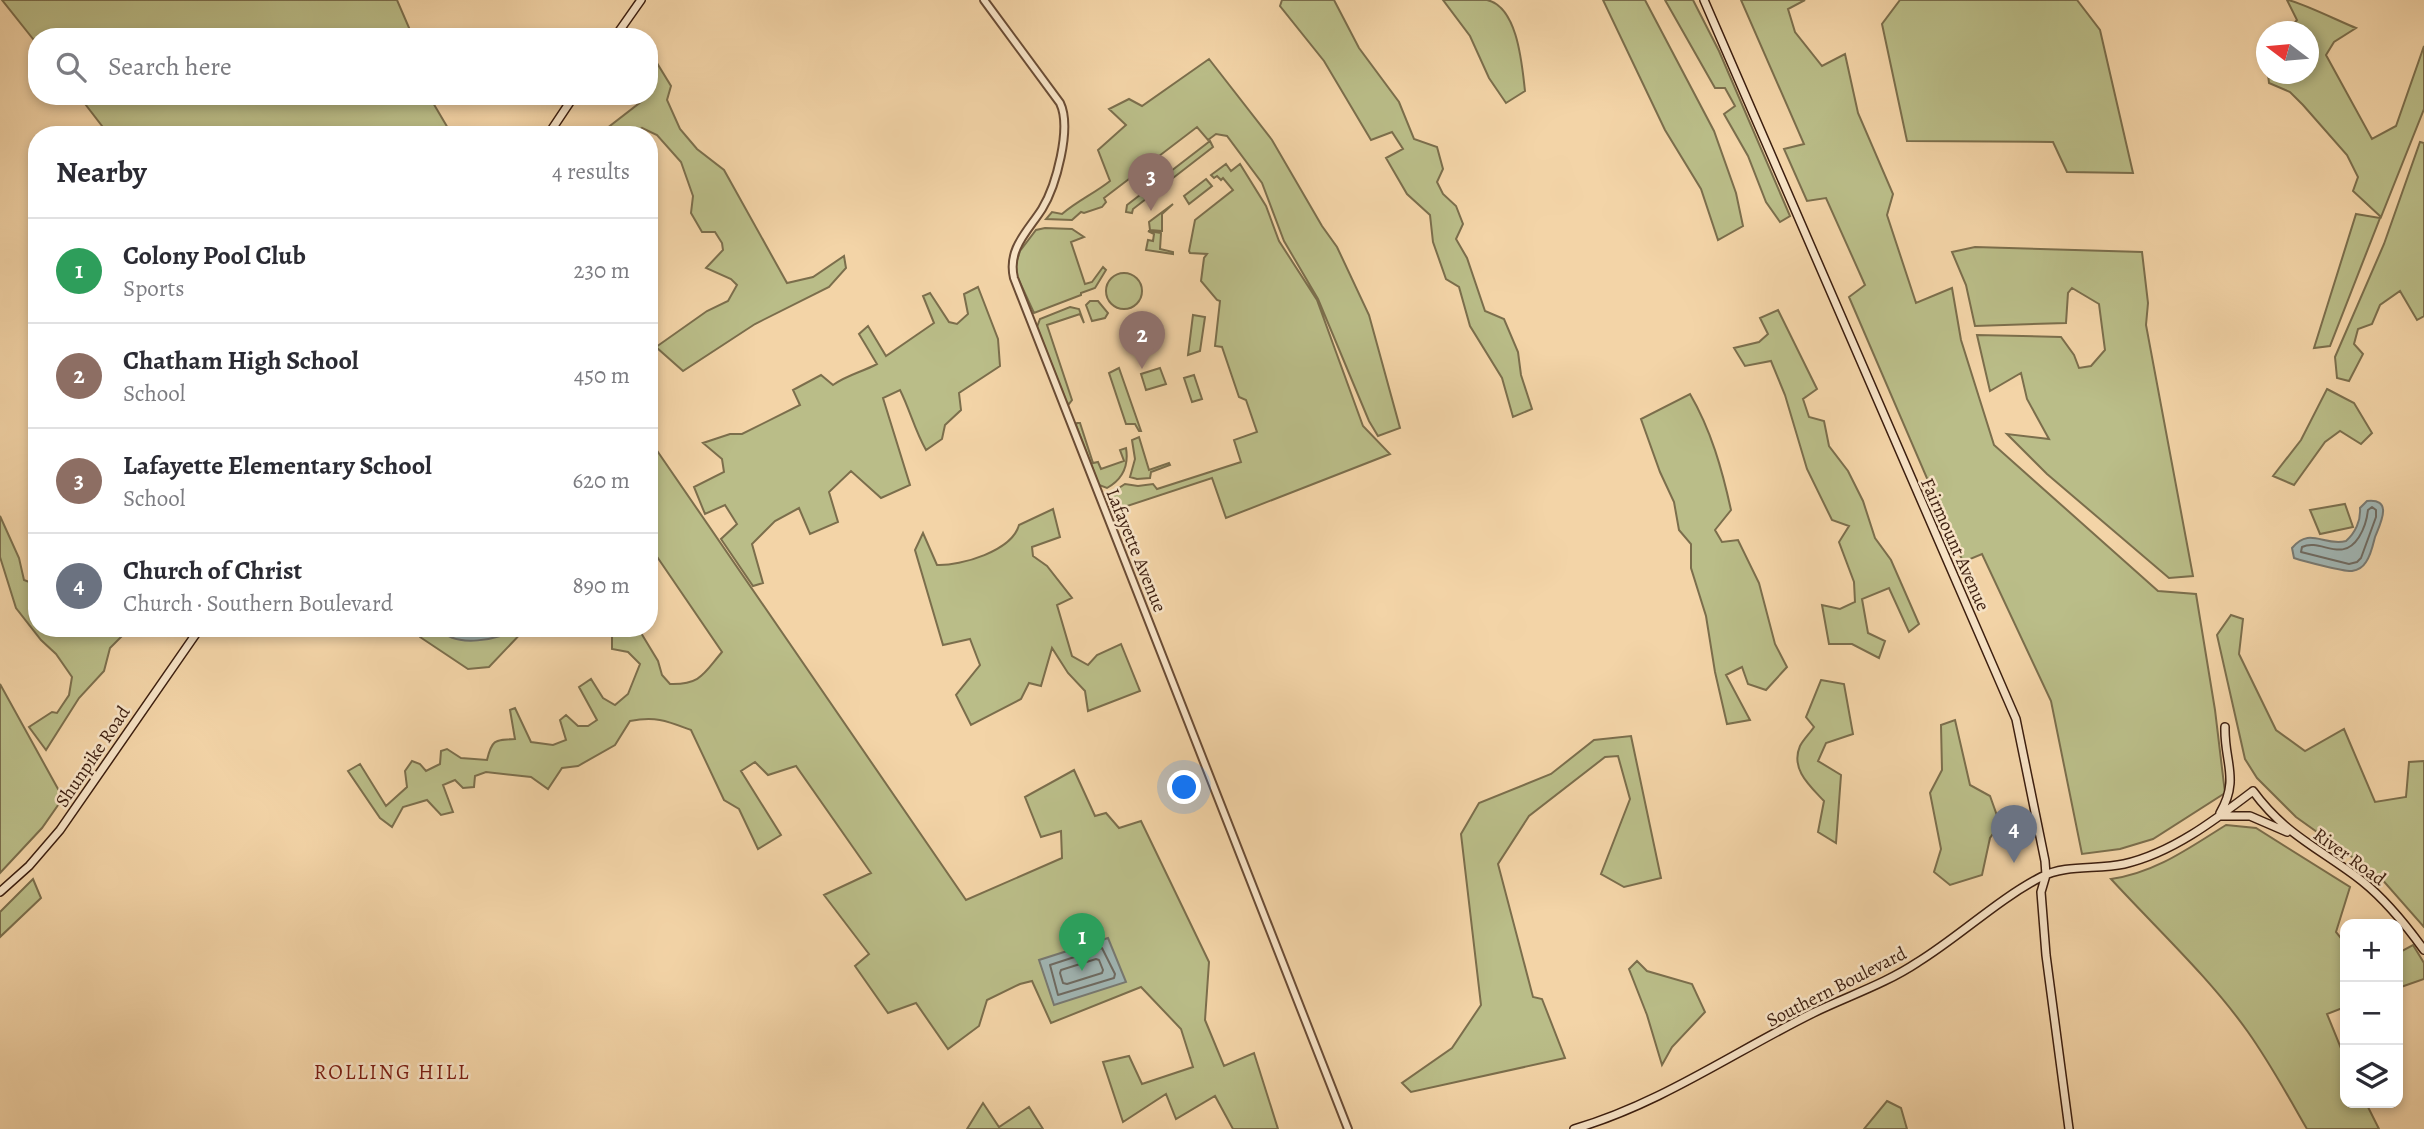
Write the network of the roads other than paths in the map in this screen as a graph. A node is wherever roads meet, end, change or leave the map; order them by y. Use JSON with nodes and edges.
{"nodes":[{"id":1,"x":641,"y":0,"type":"edge"},
{"id":2,"x":984,"y":0,"type":"edge"},
{"id":3,"x":1704,"y":0,"type":"edge"},
{"id":4,"x":621,"y":28,"type":"edge"},
{"id":5,"x":568,"y":105,"type":"edge"},
{"id":6,"x":554,"y":126,"type":"edge"},
{"id":7,"x":194,"y":637,"type":"edge"},
{"id":8,"x":2225,"y":727,"type":"dead end"},
{"id":9,"x":2253,"y":791,"type":"joint"},
{"id":10,"x":2218,"y":816,"type":"junction"},
{"id":11,"x":2297,"y":837,"type":"junction"},
{"id":12,"x":2046,"y":875,"type":"junction"},
{"id":13,"x":0,"y":892,"type":"edge"},
{"id":14,"x":2424,"y":950,"type":"edge"},
{"id":15,"x":1348,"y":1129,"type":"edge"},
{"id":16,"x":1574,"y":1129,"type":"edge"},
{"id":17,"x":2069,"y":1129,"type":"edge"}],
"edges":[{"from":1,"to":4,"type":"main road"},
{"from":2,"to":15,"type":"street","name":"Lafayette Avenue"},
{"from":3,"to":12,"type":"main road","name":"Fairmount Avenue"},
{"from":5,"to":6,"type":"main road"},
{"from":7,"to":13,"type":"main road","name":"Shunpike Road"},
{"from":8,"to":10,"type":"main road"},
{"from":9,"to":10,"type":"main road","name":"Southern Boulevard"},
{"from":9,"to":11,"type":"main road","name":"River Road"},
{"from":10,"to":11,"type":"main road"},
{"from":10,"to":12,"type":"main road","name":"Southern Boulevard"},
{"from":11,"to":14,"type":"main road","name":"River Road"},
{"from":12,"to":16,"type":"main road","name":"Southern Boulevard"},
{"from":12,"to":17,"type":"main road","name":"Fairmount Avenue"}]}
